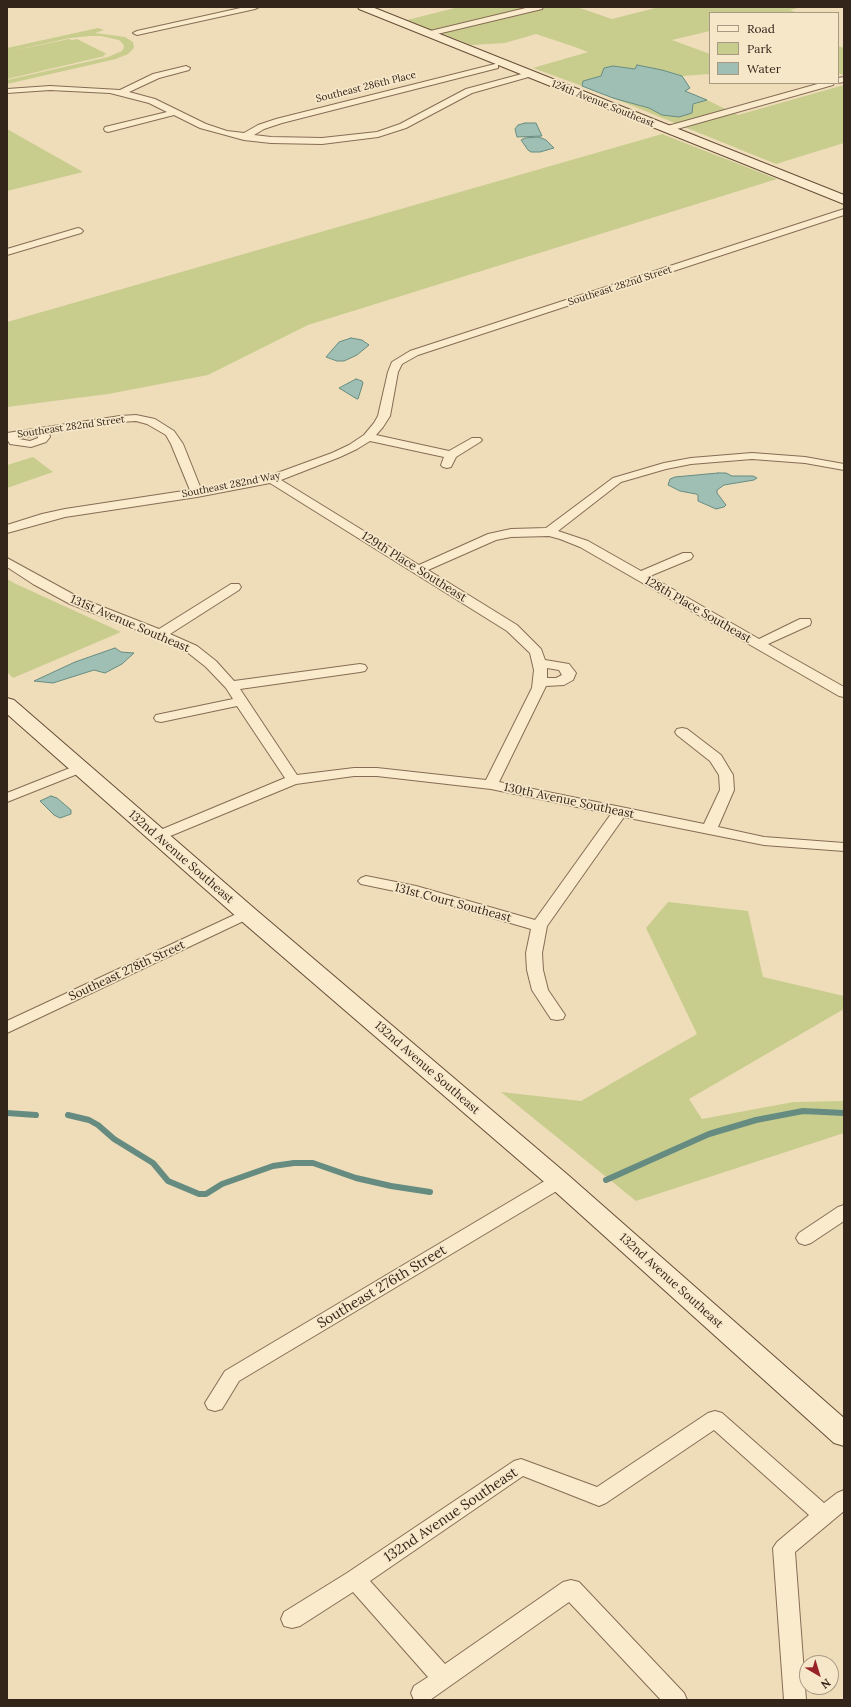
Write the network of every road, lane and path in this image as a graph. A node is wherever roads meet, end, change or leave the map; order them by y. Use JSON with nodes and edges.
{"nodes":[{"id":1,"x":255,"y":7,"type":"edge"},
{"id":2,"x":363,"y":7,"type":"edge"},
{"id":3,"x":539,"y":7,"type":"edge"},
{"id":4,"x":137,"y":33,"type":"dead end"},
{"id":5,"x":428,"y":34,"type":"junction"},
{"id":6,"x":495,"y":66,"type":"dead end"},
{"id":7,"x":186,"y":68,"type":"dead end"},
{"id":8,"x":529,"y":74,"type":"junction"},
{"id":9,"x":827,"y":84,"type":"edge"},
{"id":10,"x":7,"y":91,"type":"edge"},
{"id":11,"x":121,"y":93,"type":"junction"},
{"id":12,"x":176,"y":112,"type":"junction"},
{"id":13,"x":108,"y":129,"type":"dead end"},
{"id":14,"x":668,"y":130,"type":"junction"},
{"id":15,"x":244,"y":137,"type":"junction"},
{"id":16,"x":844,"y":200,"type":"edge"},
{"id":17,"x":844,"y":212,"type":"edge"},
{"id":18,"x":78,"y":231,"type":"dead end"},
{"id":19,"x":7,"y":252,"type":"edge"},
{"id":20,"x":397,"y":362,"type":"joint"},
{"id":21,"x":9,"y":435,"type":"edge"},
{"id":22,"x":368,"y":437,"type":"junction"},
{"id":23,"x":476,"y":440,"type":"dead end"},
{"id":24,"x":844,"y":467,"type":"edge"},
{"id":25,"x":272,"y":479,"type":"junction"},
{"id":26,"x":197,"y":493,"type":"junction"},
{"id":27,"x":7,"y":529,"type":"edge"},
{"id":28,"x":549,"y":532,"type":"junction"},
{"id":29,"x":687,"y":556,"type":"dead end"},
{"id":30,"x":7,"y":562,"type":"edge"},
{"id":31,"x":418,"y":570,"type":"junction"},
{"id":32,"x":640,"y":576,"type":"junction"},
{"id":33,"x":235,"y":588,"type":"dead end"},
{"id":34,"x":805,"y":622,"type":"dead end"},
{"id":35,"x":160,"y":634,"type":"junction"},
{"id":36,"x":758,"y":644,"type":"junction"},
{"id":37,"x":360,"y":668,"type":"dead end"},
{"id":38,"x":231,"y":686,"type":"junction"},
{"id":39,"x":844,"y":693,"type":"edge"},
{"id":40,"x":242,"y":701,"type":"junction"},
{"id":41,"x":7,"y":704,"type":"edge"},
{"id":42,"x":160,"y":718,"type":"dead end"},
{"id":43,"x":682,"y":732,"type":"dead end"},
{"id":44,"x":80,"y":768,"type":"junction"},
{"id":45,"x":293,"y":780,"type":"junction"},
{"id":46,"x":491,"y":785,"type":"junction"},
{"id":47,"x":7,"y":798,"type":"edge"},
{"id":48,"x":620,"y":812,"type":"junction"},
{"id":49,"x":709,"y":830,"type":"junction"},
{"id":50,"x":158,"y":836,"type":"junction"},
{"id":51,"x":844,"y":847,"type":"edge"},
{"id":52,"x":366,"y":881,"type":"dead end"},
{"id":53,"x":247,"y":914,"type":"junction"},
{"id":54,"x":539,"y":926,"type":"junction"},
{"id":55,"x":557,"y":1015,"type":"dead end"},
{"id":56,"x":7,"y":1028,"type":"edge"},
{"id":57,"x":559,"y":1181,"type":"junction"},
{"id":58,"x":844,"y":1212,"type":"edge"},
{"id":59,"x":804,"y":1238,"type":"dead end"},
{"id":60,"x":216,"y":1403,"type":"dead end"},
{"id":61,"x":844,"y":1435,"type":"edge"},
{"id":62,"x":844,"y":1499,"type":"edge"},
{"id":63,"x":823,"y":1515,"type":"junction"},
{"id":64,"x":355,"y":1579,"type":"junction"},
{"id":65,"x":292,"y":1619,"type":"dead end"},
{"id":66,"x":443,"y":1678,"type":"junction"},
{"id":67,"x":422,"y":1693,"type":"dead end"},
{"id":68,"x":676,"y":1700,"type":"edge"},
{"id":69,"x":795,"y":1700,"type":"edge"}],
"edges":[{"from":1,"to":4,"type":"street"},
{"from":2,"to":5,"type":"street","name":"124th Avenue Southeast"},
{"from":3,"to":5,"type":"street"},
{"from":5,"to":8,"type":"street","name":"124th Avenue Southeast"},
{"from":6,"to":15,"type":"street","name":"Southeast 286th Place"},
{"from":7,"to":11,"type":"street"},
{"from":8,"to":14,"type":"street","name":"124th Avenue Southeast"},
{"from":8,"to":15,"type":"street"},
{"from":9,"to":14,"type":"street"},
{"from":10,"to":11,"type":"street"},
{"from":11,"to":12,"type":"street"},
{"from":12,"to":13,"type":"street"},
{"from":12,"to":15,"type":"street"},
{"from":14,"to":16,"type":"street","name":"124th Avenue Southeast"},
{"from":17,"to":20,"type":"street","name":"Southeast 282nd Street"},
{"from":18,"to":19,"type":"street"},
{"from":20,"to":22,"type":"street","name":"Southeast 282nd Way"},
{"from":21,"to":26,"type":"street","name":"Southeast 282nd Street"},
{"from":22,"to":23,"type":"street"},
{"from":22,"to":25,"type":"street","name":"Southeast 282nd Way"},
{"from":24,"to":28,"type":"street"},
{"from":25,"to":26,"type":"street","name":"Southeast 282nd Way"},
{"from":25,"to":31,"type":"street","name":"129th Place Southeast"},
{"from":26,"to":27,"type":"street","name":"Southeast 282nd Way"},
{"from":28,"to":31,"type":"street","name":"128th Place Southeast"},
{"from":28,"to":32,"type":"street","name":"128th Place Southeast"},
{"from":29,"to":32,"type":"street"},
{"from":30,"to":35,"type":"street","name":"131st Avenue Southeast"},
{"from":31,"to":46,"type":"street","name":"129th Place Southeast"},
{"from":32,"to":36,"type":"street","name":"128th Place Southeast"},
{"from":33,"to":35,"type":"street"},
{"from":34,"to":36,"type":"street"},
{"from":35,"to":38,"type":"street","name":"131st Avenue Southeast"},
{"from":36,"to":39,"type":"street","name":"128th Place Southeast"},
{"from":37,"to":38,"type":"street"},
{"from":38,"to":40,"type":"street","name":"131st Avenue Southeast"},
{"from":40,"to":42,"type":"street"},
{"from":40,"to":45,"type":"street","name":"131st Avenue Southeast"},
{"from":41,"to":44,"type":"street","name":"132nd Avenue Southeast"},
{"from":43,"to":49,"type":"street"},
{"from":44,"to":47,"type":"street"},
{"from":44,"to":50,"type":"street","name":"132nd Avenue Southeast"},
{"from":45,"to":46,"type":"street","name":"130th Avenue Southeast"},
{"from":45,"to":50,"type":"street","name":"130th Avenue Southeast"},
{"from":46,"to":48,"type":"street","name":"130th Avenue Southeast"},
{"from":48,"to":49,"type":"street","name":"130th Avenue Southeast"},
{"from":48,"to":54,"type":"street"},
{"from":49,"to":51,"type":"street","name":"130th Avenue Southeast"},
{"from":50,"to":53,"type":"street","name":"132nd Avenue Southeast"},
{"from":52,"to":54,"type":"street","name":"131st Court Southeast"},
{"from":53,"to":56,"type":"street","name":"Southeast 278th Street"},
{"from":53,"to":57,"type":"street","name":"132nd Avenue Southeast"},
{"from":54,"to":55,"type":"street"},
{"from":57,"to":60,"type":"street","name":"Southeast 276th Street"},
{"from":57,"to":61,"type":"street","name":"132nd Avenue Southeast"},
{"from":58,"to":59,"type":"street"},
{"from":62,"to":63,"type":"street"},
{"from":63,"to":64,"type":"street","name":"132nd Avenue Southeast"},
{"from":63,"to":69,"type":"street"},
{"from":64,"to":65,"type":"street","name":"132nd Avenue Southeast"},
{"from":64,"to":66,"type":"street"},
{"from":66,"to":67,"type":"street"},
{"from":66,"to":68,"type":"street"}]}
